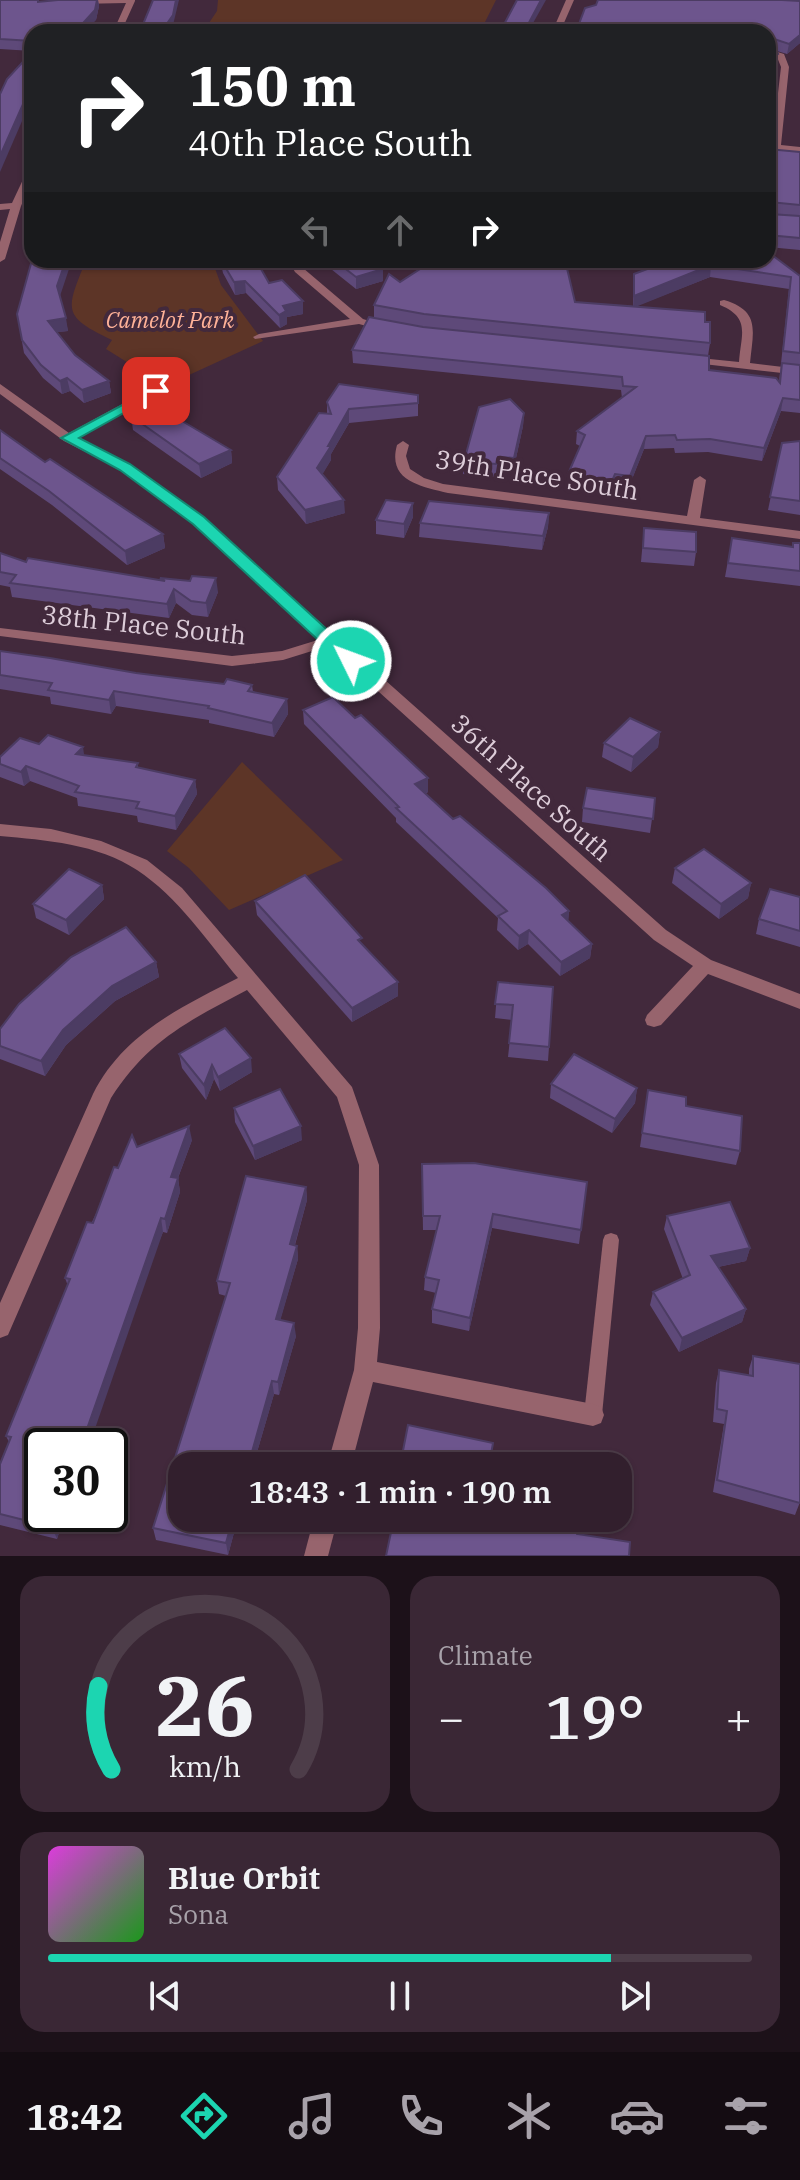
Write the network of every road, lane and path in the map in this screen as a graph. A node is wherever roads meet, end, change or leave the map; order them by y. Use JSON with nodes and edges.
{"nodes":[{"id":1,"x":570,"y":0,"type":"edge"},
{"id":2,"x":131,"y":1,"type":"edge"},
{"id":3,"x":73,"y":2,"type":"edge"},
{"id":4,"x":121,"y":24,"type":"edge"},
{"id":5,"x":560,"y":24,"type":"edge"},
{"id":6,"x":776,"y":55,"type":"edge"},
{"id":7,"x":776,"y":123,"type":"edge"},
{"id":8,"x":776,"y":148,"type":"edge"},
{"id":9,"x":800,"y":150,"type":"edge"},
{"id":10,"x":24,"y":188,"type":"edge"},
{"id":11,"x":16,"y":206,"type":"junction"},
{"id":12,"x":0,"y":207,"type":"edge"},
{"id":13,"x":0,"y":259,"type":"edge"},
{"id":14,"x":298,"y":268,"type":"edge"},
{"id":15,"x":724,"y":303,"type":"dead end"},
{"id":16,"x":359,"y":321,"type":"junction"},
{"id":17,"x":393,"y":329,"type":"edge"},
{"id":18,"x":259,"y":337,"type":"dead end"},
{"id":19,"x":683,"y":360,"type":"edge"},
{"id":20,"x":744,"y":366,"type":"junction"},
{"id":21,"x":800,"y":372,"type":"edge"},
{"id":22,"x":0,"y":388,"type":"edge"},
{"id":23,"x":156,"y":391,"type":"dead end"},
{"id":24,"x":68,"y":438,"type":"junction"},
{"id":25,"x":403,"y":445,"type":"dead end"},
{"id":26,"x":700,"y":480,"type":"dead end"},
{"id":27,"x":693,"y":522,"type":"junction"},
{"id":28,"x":800,"y":535,"type":"edge"},
{"id":29,"x":0,"y":632,"type":"edge"},
{"id":30,"x":329,"y":641,"type":"junction"},
{"id":31,"x":0,"y":830,"type":"edge"},
{"id":32,"x":705,"y":965,"type":"junction"},
{"id":33,"x":248,"y":981,"type":"junction"},
{"id":34,"x":800,"y":1002,"type":"edge"},
{"id":35,"x":654,"y":1020,"type":"dead end"},
{"id":36,"x":611,"y":1240,"type":"dead end"},
{"id":37,"x":0,"y":1328,"type":"edge"},
{"id":38,"x":365,"y":1370,"type":"junction"},
{"id":39,"x":593,"y":1415,"type":"joint"},
{"id":40,"x":343,"y":1452,"type":"edge"},
{"id":41,"x":322,"y":1532,"type":"edge"},
{"id":42,"x":316,"y":1556,"type":"edge"}],
"edges":[{"from":1,"to":5,"type":"street"},
{"from":2,"to":3,"type":"street"},
{"from":2,"to":4,"type":"street"},
{"from":6,"to":7,"type":"street"},
{"from":8,"to":9,"type":"street"},
{"from":10,"to":11,"type":"street"},
{"from":11,"to":12,"type":"street"},
{"from":11,"to":13,"type":"street"},
{"from":14,"to":16,"type":"street"},
{"from":15,"to":20,"type":"street"},
{"from":16,"to":17,"type":"street"},
{"from":16,"to":18,"type":"street"},
{"from":19,"to":20,"type":"street"},
{"from":20,"to":21,"type":"street"},
{"from":22,"to":24,"type":"street","name":"36th Place South"},
{"from":23,"to":24,"type":"street"},
{"from":24,"to":30,"type":"street","name":"36th Place South"},
{"from":25,"to":27,"type":"street","name":"39th Place South"},
{"from":26,"to":27,"type":"street"},
{"from":27,"to":28,"type":"street","name":"39th Place South"},
{"from":29,"to":30,"type":"street","name":"38th Place South"},
{"from":30,"to":32,"type":"street","name":"36th Place South"},
{"from":31,"to":33,"type":"street"},
{"from":32,"to":34,"type":"street","name":"36th Place South"},
{"from":32,"to":35,"type":"street"},
{"from":33,"to":37,"type":"street"},
{"from":33,"to":38,"type":"street"},
{"from":36,"to":39,"type":"lane"},
{"from":38,"to":39,"type":"street"},
{"from":38,"to":40,"type":"street"},
{"from":41,"to":42,"type":"street"}]}
